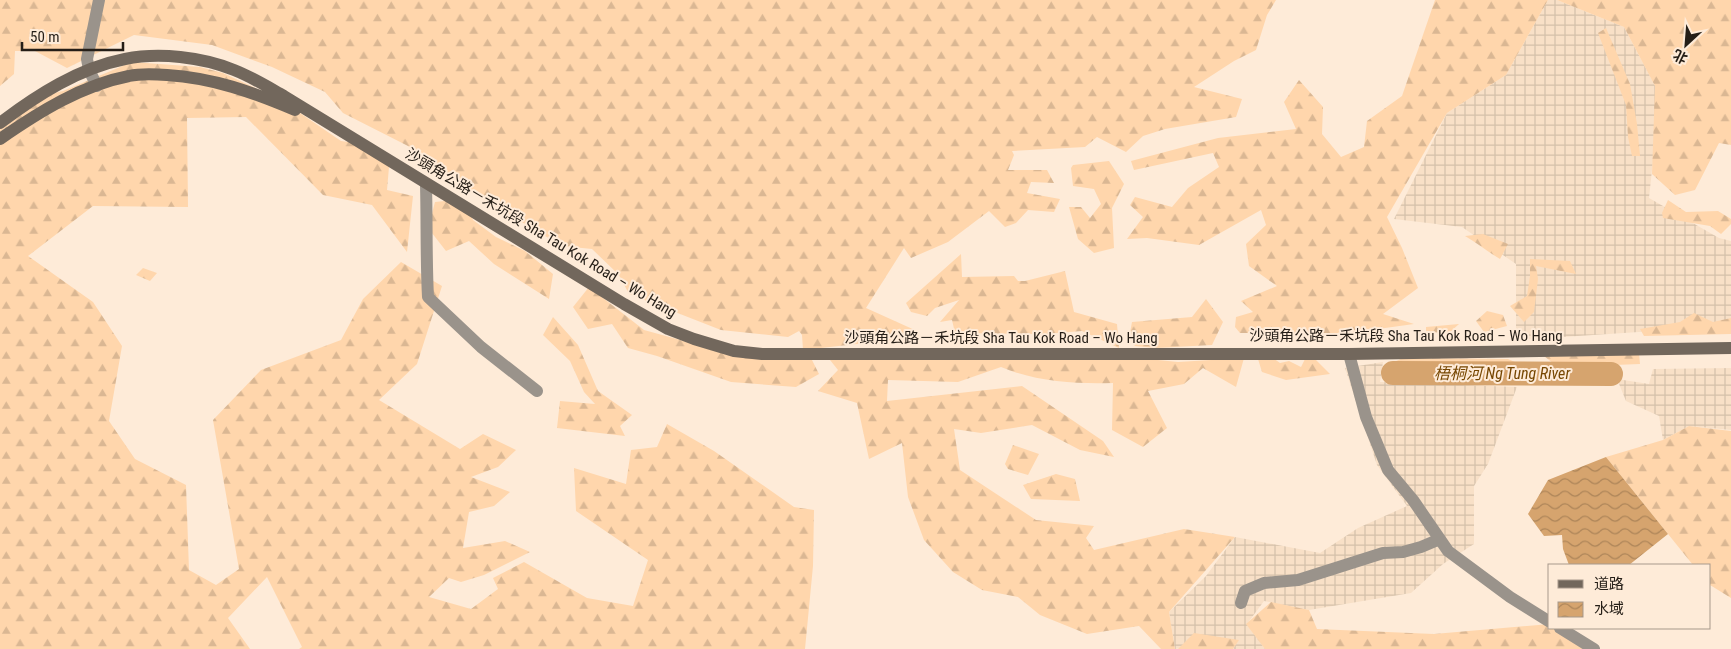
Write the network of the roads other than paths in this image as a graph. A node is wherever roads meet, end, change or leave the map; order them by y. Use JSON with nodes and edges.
{"nodes":[{"id":1,"x":99,"y":0,"type":"edge"},
{"id":2,"x":89,"y":70,"type":"junction"},
{"id":3,"x":97,"y":86,"type":"junction"},
{"id":4,"x":0,"y":123,"type":"edge"},
{"id":5,"x":332,"y":126,"type":"junction"},
{"id":6,"x":0,"y":139,"type":"edge"},
{"id":7,"x":426,"y":184,"type":"junction"},
{"id":8,"x":1731,"y":348,"type":"edge"},
{"id":9,"x":1349,"y":354,"type":"junction"},
{"id":10,"x":537,"y":391,"type":"dead end"},
{"id":11,"x":1440,"y":539,"type":"junction"},
{"id":12,"x":1241,"y":603,"type":"dead end"},
{"id":13,"x":1548,"y":621,"type":"edge"},
{"id":14,"x":1562,"y":629,"type":"edge"},
{"id":15,"x":1594,"y":649,"type":"edge"}],
"edges":[{"from":1,"to":2,"type":"street"},
{"from":2,"to":3,"type":"street"},
{"from":2,"to":4,"type":"main road","name":"沙頭角公路－禾坑段 Sha Tau Kok Road – Wo Hang"},
{"from":2,"to":5,"type":"main road","name":"沙頭角公路－禾坑段 Sha Tau Kok Road – Wo Hang"},
{"from":3,"to":5,"type":"main road","name":"沙頭角公路－禾坑段 Sha Tau Kok Road – Wo Hang"},
{"from":3,"to":6,"type":"main road","name":"沙頭角公路－禾坑段 Sha Tau Kok Road – Wo Hang"},
{"from":5,"to":7,"type":"main road","name":"沙頭角公路－禾坑段 Sha Tau Kok Road – Wo Hang"},
{"from":7,"to":9,"type":"main road","name":"沙頭角公路－禾坑段 Sha Tau Kok Road – Wo Hang"},
{"from":7,"to":10,"type":"street"},
{"from":8,"to":9,"type":"main road","name":"沙頭角公路－禾坑段 Sha Tau Kok Road – Wo Hang"},
{"from":9,"to":11,"type":"street"},
{"from":11,"to":12,"type":"street"},
{"from":11,"to":13,"type":"street"},
{"from":14,"to":15,"type":"street"}]}
